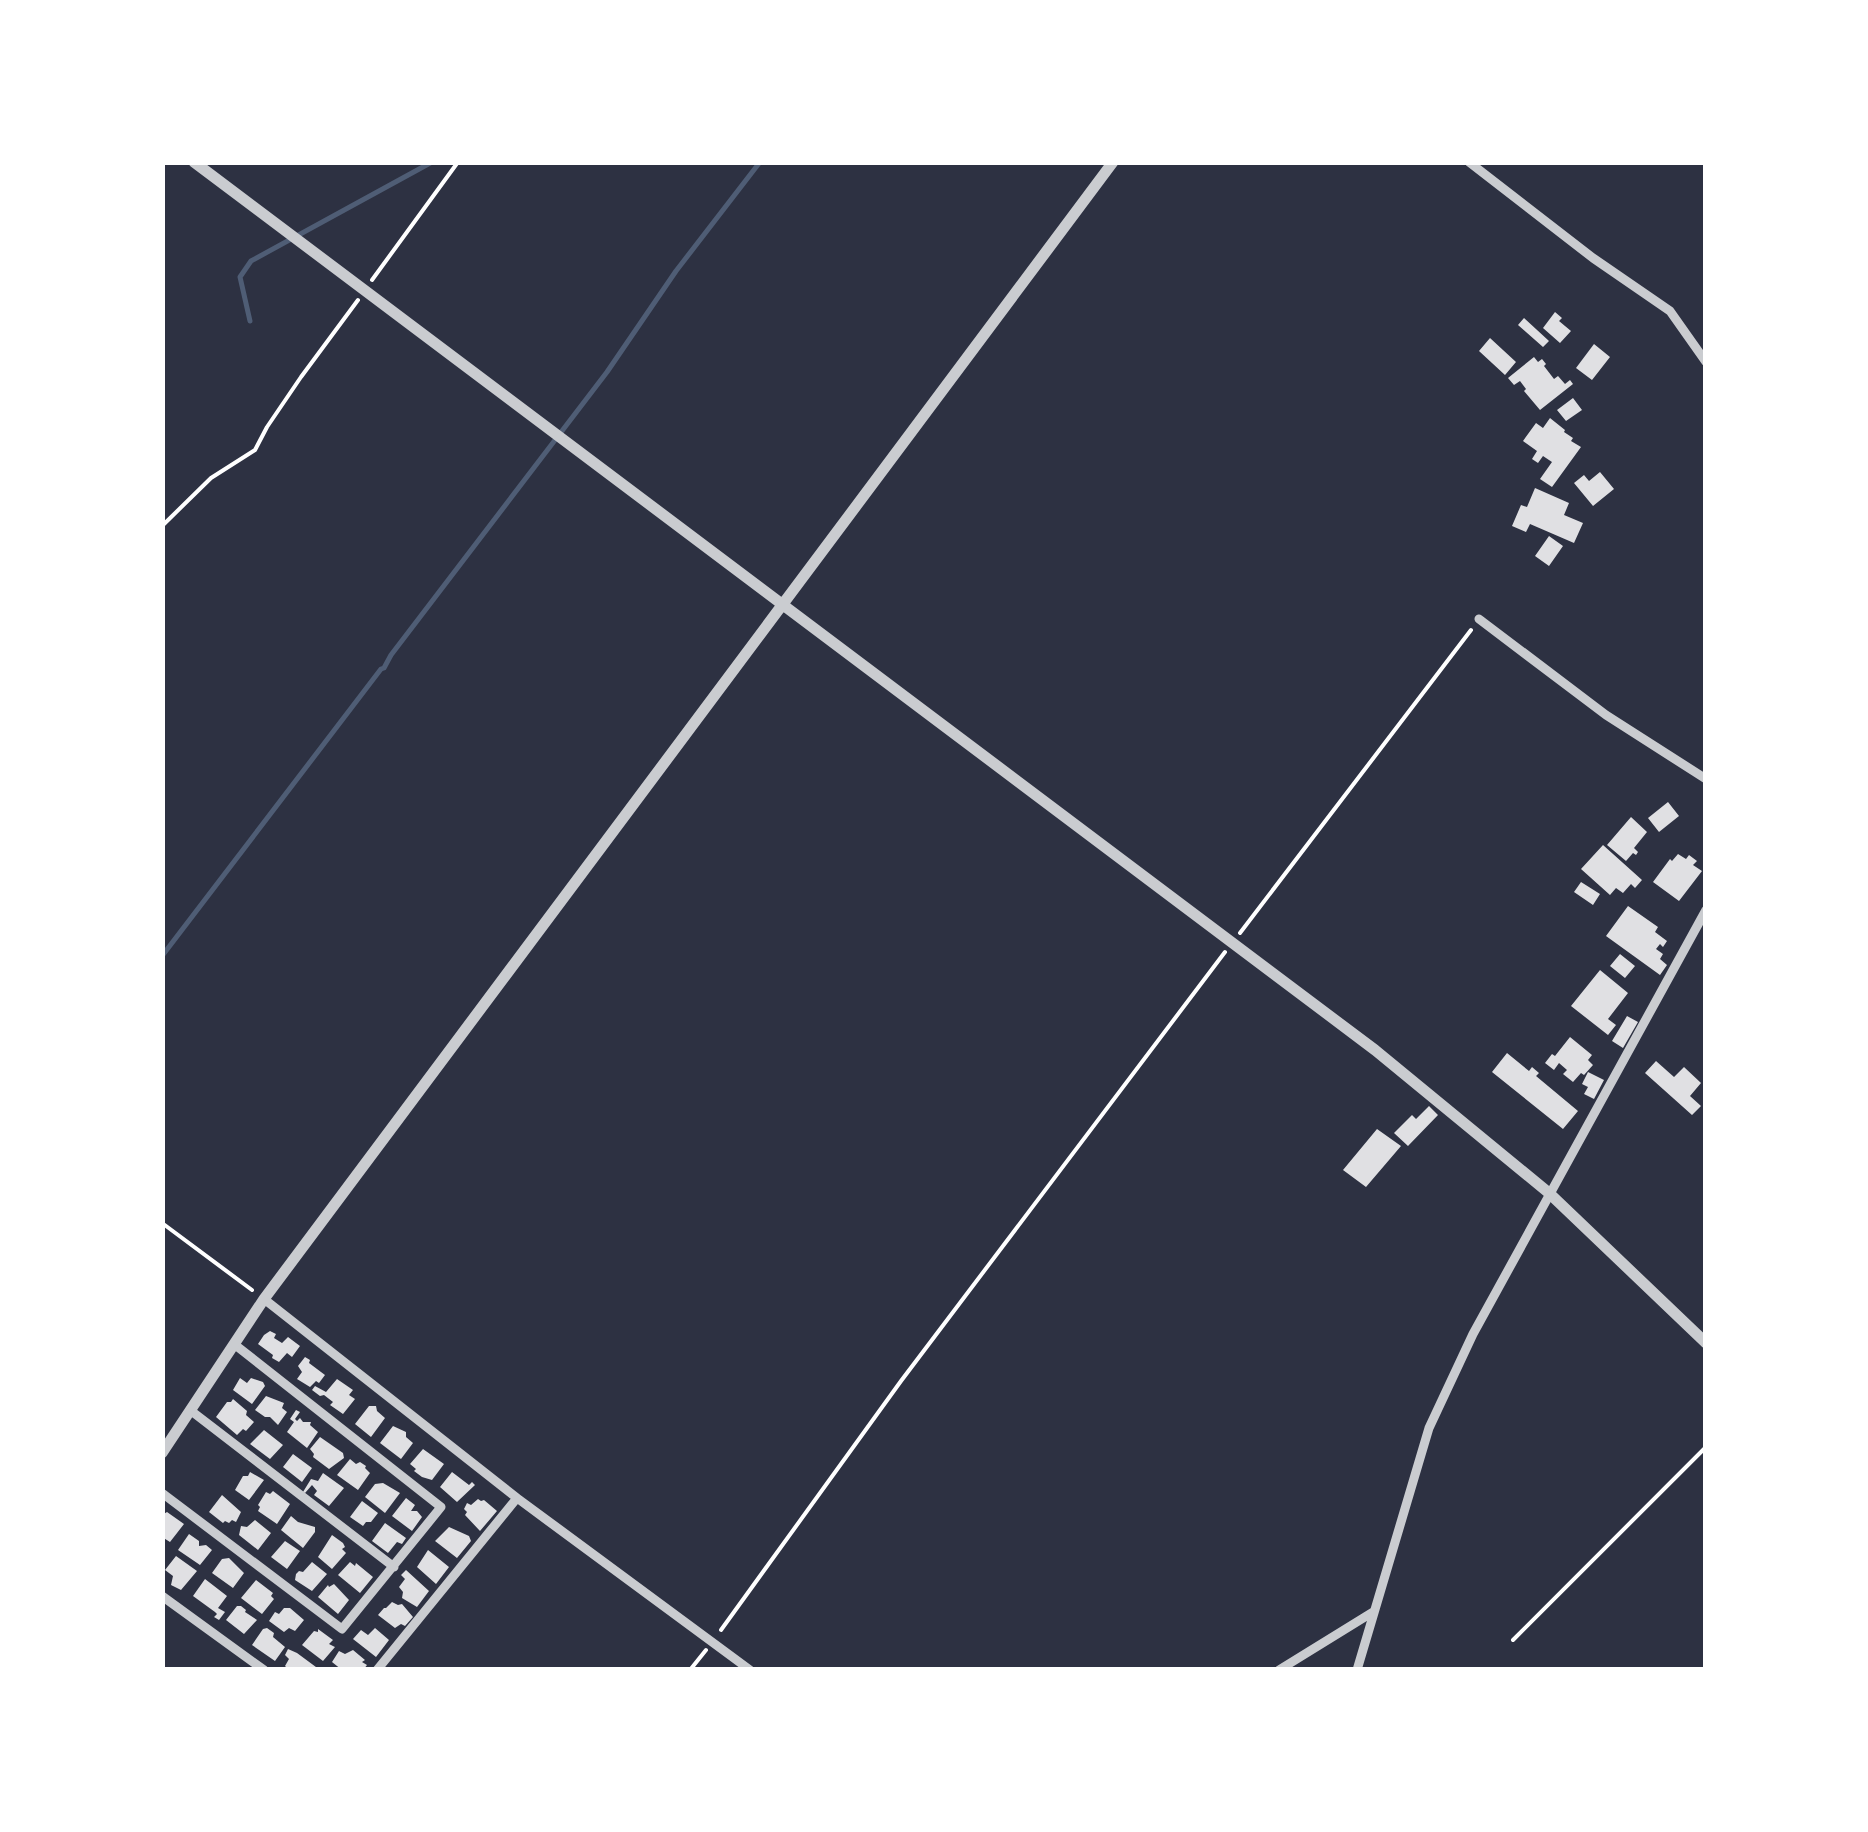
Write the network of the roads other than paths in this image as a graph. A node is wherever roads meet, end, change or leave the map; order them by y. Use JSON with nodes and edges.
{"nodes":[{"id":1,"x":194,"y":162,"type":"edge"},
{"id":2,"x":1113,"y":162,"type":"edge"},
{"id":3,"x":1470,"y":162,"type":"edge"},
{"id":4,"x":1483,"y":166,"type":"edge"},
{"id":5,"x":1706,"y":362,"type":"edge"},
{"id":6,"x":782,"y":605,"type":"junction"},
{"id":7,"x":1479,"y":619,"type":"road end"},
{"id":8,"x":1706,"y":779,"type":"edge"},
{"id":9,"x":1706,"y":910,"type":"edge"},
{"id":10,"x":1550,"y":1193,"type":"junction"},
{"id":11,"x":264,"y":1299,"type":"junction"},
{"id":12,"x":1706,"y":1343,"type":"edge"},
{"id":13,"x":234,"y":1344,"type":"junction"},
{"id":14,"x":190,"y":1410,"type":"junction"},
{"id":15,"x":162,"y":1453,"type":"edge"},
{"id":16,"x":162,"y":1493,"type":"edge"},
{"id":17,"x":516,"y":1498,"type":"junction"},
{"id":18,"x":394,"y":1566,"type":"junction"},
{"id":19,"x":162,"y":1596,"type":"edge"},
{"id":20,"x":1372,"y":1612,"type":"junction"},
{"id":21,"x":264,"y":1670,"type":"edge"},
{"id":22,"x":376,"y":1670,"type":"edge"},
{"id":23,"x":750,"y":1670,"type":"edge"},
{"id":24,"x":1279,"y":1670,"type":"edge"},
{"id":25,"x":1357,"y":1670,"type":"edge"}],
"edges":[{"from":1,"to":6,"type":"street"},
{"from":2,"to":6,"type":"street"},
{"from":3,"to":4,"type":"street"},
{"from":4,"to":5,"type":"street"},
{"from":6,"to":10,"type":"street"},
{"from":6,"to":11,"type":"street"},
{"from":7,"to":8,"type":"street"},
{"from":9,"to":10,"type":"street"},
{"from":10,"to":12,"type":"street"},
{"from":10,"to":20,"type":"street"},
{"from":11,"to":13,"type":"street"},
{"from":11,"to":17,"type":"street"},
{"from":13,"to":14,"type":"street"},
{"from":13,"to":18,"type":"street"},
{"from":14,"to":15,"type":"street"},
{"from":14,"to":18,"type":"street"},
{"from":16,"to":18,"type":"street"},
{"from":17,"to":22,"type":"street"},
{"from":17,"to":23,"type":"street"},
{"from":19,"to":21,"type":"street"},
{"from":20,"to":24,"type":"street"},
{"from":20,"to":25,"type":"street"}]}
